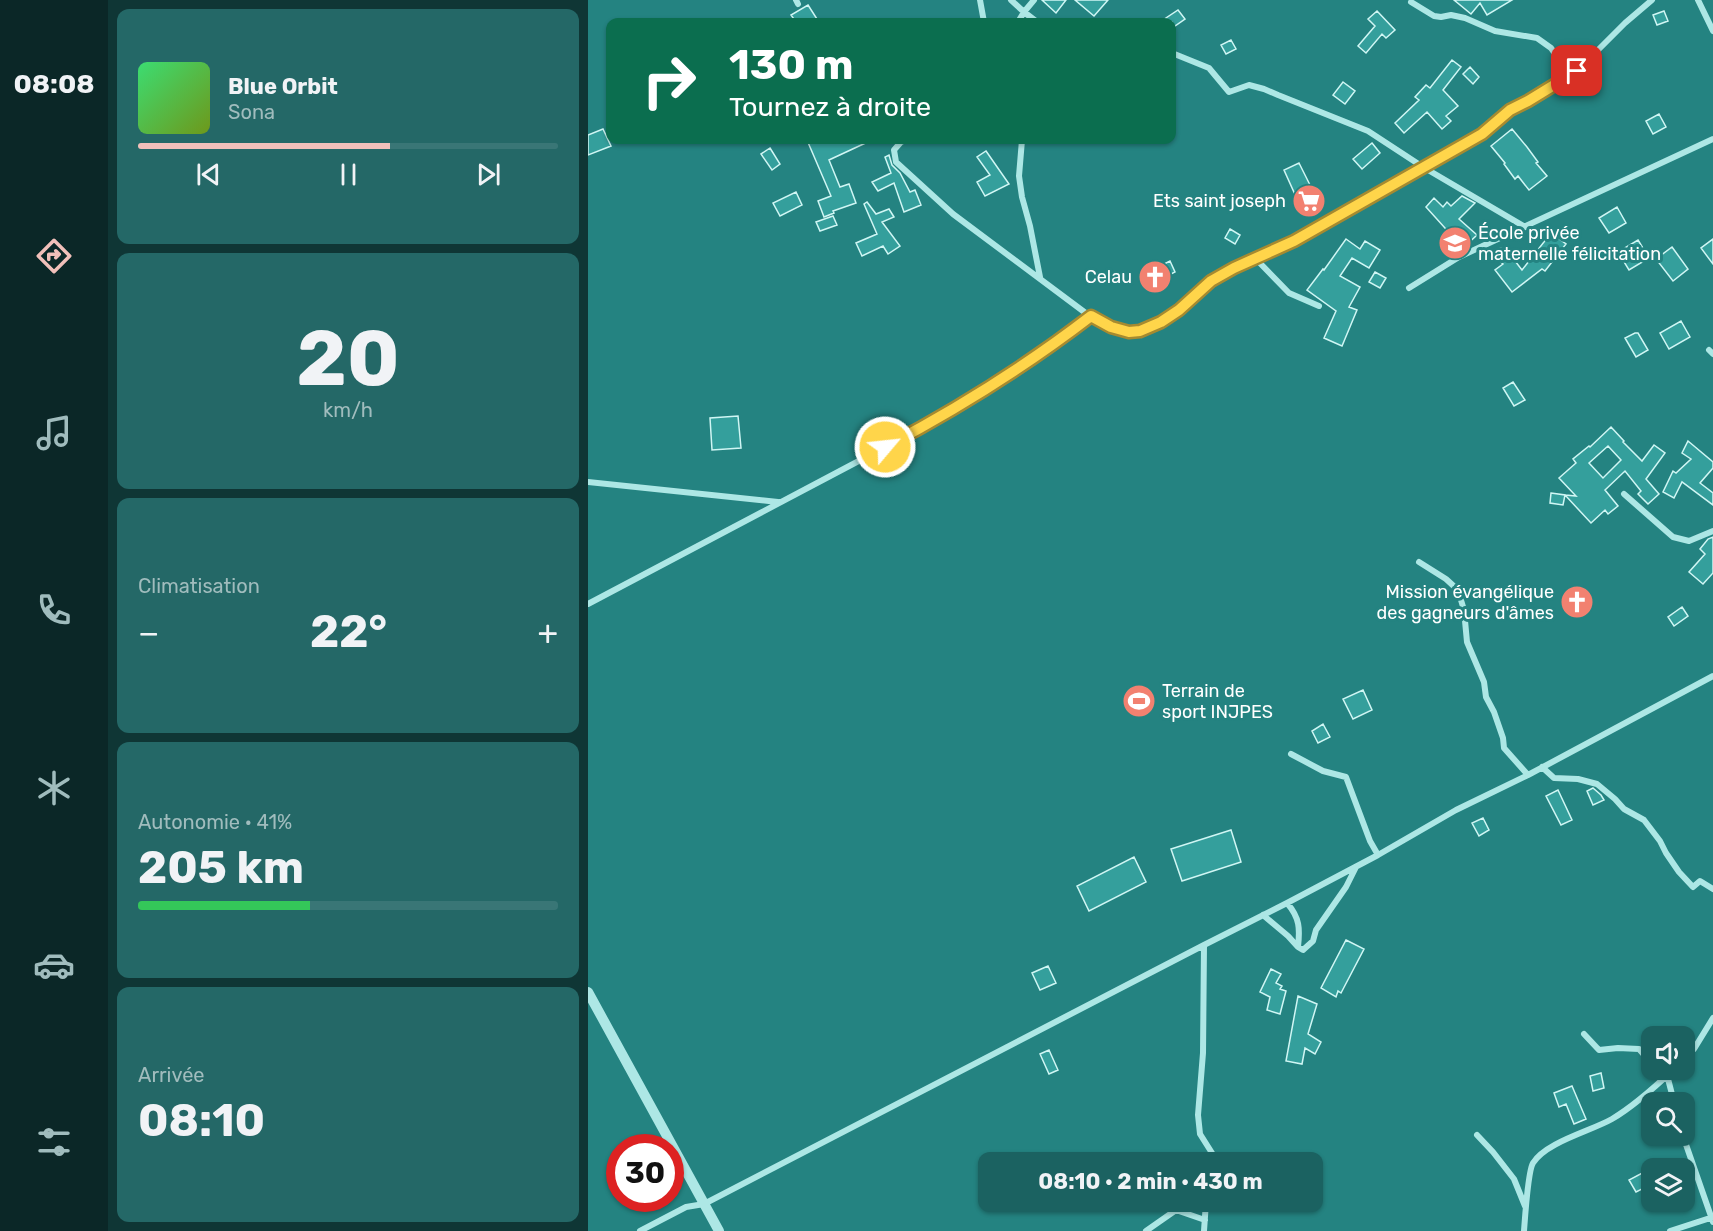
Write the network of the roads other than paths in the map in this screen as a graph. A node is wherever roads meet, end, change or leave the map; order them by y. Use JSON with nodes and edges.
{"nodes":[{"id":1,"x":980,"y":0,"type":"edge"},
{"id":2,"x":1011,"y":0,"type":"edge"},
{"id":3,"x":1034,"y":0,"type":"edge"},
{"id":4,"x":1652,"y":0,"type":"edge"},
{"id":5,"x":1698,"y":0,"type":"edge"},
{"id":6,"x":1411,"y":2,"type":"dead end"},
{"id":7,"x":1024,"y":12,"type":"junction"},
{"id":8,"x":983,"y":18,"type":"edge"},
{"id":9,"x":1020,"y":18,"type":"edge"},
{"id":10,"x":1032,"y":18,"type":"edge"},
{"id":11,"x":1713,"y":31,"type":"edge"},
{"id":12,"x":1176,"y":55,"type":"edge"},
{"id":13,"x":1568,"y":78,"type":"junction"},
{"id":14,"x":1713,"y":139,"type":"edge"},
{"id":15,"x":899,"y":144,"type":"edge"},
{"id":16,"x":1022,"y":144,"type":"edge"},
{"id":17,"x":1423,"y":167,"type":"junction"},
{"id":18,"x":1525,"y":227,"type":"junction"},
{"id":19,"x":1255,"y":258,"type":"junction"},
{"id":20,"x":1040,"y":277,"type":"junction"},
{"id":21,"x":1409,"y":288,"type":"dead end"},
{"id":22,"x":1319,"y":306,"type":"dead end"},
{"id":23,"x":1091,"y":316,"type":"junction"},
{"id":24,"x":588,"y":482,"type":"edge"},
{"id":25,"x":1624,"y":494,"type":"dead end"},
{"id":26,"x":779,"y":502,"type":"junction"},
{"id":27,"x":1713,"y":531,"type":"edge"},
{"id":28,"x":1419,"y":562,"type":"dead end"},
{"id":29,"x":588,"y":604,"type":"edge"},
{"id":30,"x":1713,"y":676,"type":"edge"},
{"id":31,"x":1291,"y":754,"type":"dead end"},
{"id":32,"x":1542,"y":767,"type":"junction"},
{"id":33,"x":1528,"y":775,"type":"junction"},
{"id":34,"x":1378,"y":855,"type":"junction"},
{"id":35,"x":1356,"y":866,"type":"junction"},
{"id":36,"x":1713,"y":889,"type":"edge"},
{"id":37,"x":1287,"y":903,"type":"junction"},
{"id":38,"x":1263,"y":915,"type":"junction"},
{"id":39,"x":1204,"y":945,"type":"junction"},
{"id":40,"x":1298,"y":947,"type":"junction"},
{"id":41,"x":588,"y":992,"type":"edge"},
{"id":42,"x":1713,"y":1018,"type":"edge"},
{"id":43,"x":1584,"y":1034,"type":"dead end"},
{"id":44,"x":1695,"y":1046,"type":"edge"},
{"id":45,"x":1641,"y":1050,"type":"edge"},
{"id":46,"x":1661,"y":1080,"type":"edge"},
{"id":47,"x":1477,"y":1135,"type":"dead end"},
{"id":48,"x":1686,"y":1146,"type":"edge"},
{"id":49,"x":1211,"y":1152,"type":"edge"},
{"id":50,"x":705,"y":1204,"type":"junction"},
{"id":51,"x":1526,"y":1209,"type":"junction"},
{"id":52,"x":1205,"y":1212,"type":"edge"},
{"id":53,"x":1712,"y":1219,"type":"edge"},
{"id":54,"x":1205,"y":1220,"type":"junction"},
{"id":55,"x":640,"y":1231,"type":"edge"},
{"id":56,"x":719,"y":1231,"type":"edge"},
{"id":57,"x":1146,"y":1231,"type":"edge"},
{"id":58,"x":1204,"y":1231,"type":"edge"},
{"id":59,"x":1524,"y":1231,"type":"edge"},
{"id":60,"x":1670,"y":1231,"type":"edge"}],
"edges":[{"from":1,"to":8,"type":"street"},
{"from":2,"to":7,"type":"street"},
{"from":3,"to":7,"type":"street"},
{"from":4,"to":13,"type":"street"},
{"from":5,"to":11,"type":"street"},
{"from":6,"to":13,"type":"street"},
{"from":7,"to":9,"type":"street"},
{"from":7,"to":10,"type":"street"},
{"from":12,"to":17,"type":"street"},
{"from":13,"to":17,"type":"street"},
{"from":14,"to":18,"type":"street"},
{"from":15,"to":20,"type":"street"},
{"from":16,"to":20,"type":"street"},
{"from":17,"to":18,"type":"street"},
{"from":17,"to":19,"type":"street"},
{"from":18,"to":21,"type":"street"},
{"from":19,"to":22,"type":"street"},
{"from":19,"to":23,"type":"street"},
{"from":20,"to":23,"type":"street"},
{"from":23,"to":26,"type":"street"},
{"from":24,"to":26,"type":"street"},
{"from":25,"to":27,"type":"street"},
{"from":26,"to":29,"type":"street"},
{"from":28,"to":33,"type":"street"},
{"from":30,"to":32,"type":"street"},
{"from":31,"to":34,"type":"street"},
{"from":32,"to":33,"type":"street"},
{"from":32,"to":36,"type":"street"},
{"from":33,"to":34,"type":"street"},
{"from":34,"to":35,"type":"street"},
{"from":35,"to":37,"type":"street"},
{"from":35,"to":40,"type":"street"},
{"from":37,"to":38,"type":"street"},
{"from":37,"to":40,"type":"street"},
{"from":38,"to":39,"type":"street"},
{"from":38,"to":40,"type":"street"},
{"from":39,"to":49,"type":"street"},
{"from":39,"to":50,"type":"street"},
{"from":41,"to":50,"type":"street"},
{"from":42,"to":44,"type":"street"},
{"from":43,"to":45,"type":"street"},
{"from":46,"to":51,"type":"street"},
{"from":47,"to":51,"type":"street"},
{"from":48,"to":53,"type":"street"},
{"from":50,"to":55,"type":"street"},
{"from":50,"to":56,"type":"street"},
{"from":51,"to":59,"type":"street"},
{"from":52,"to":54,"type":"street"},
{"from":53,"to":60,"type":"street"},
{"from":54,"to":57,"type":"street"},
{"from":54,"to":58,"type":"street"}]}
